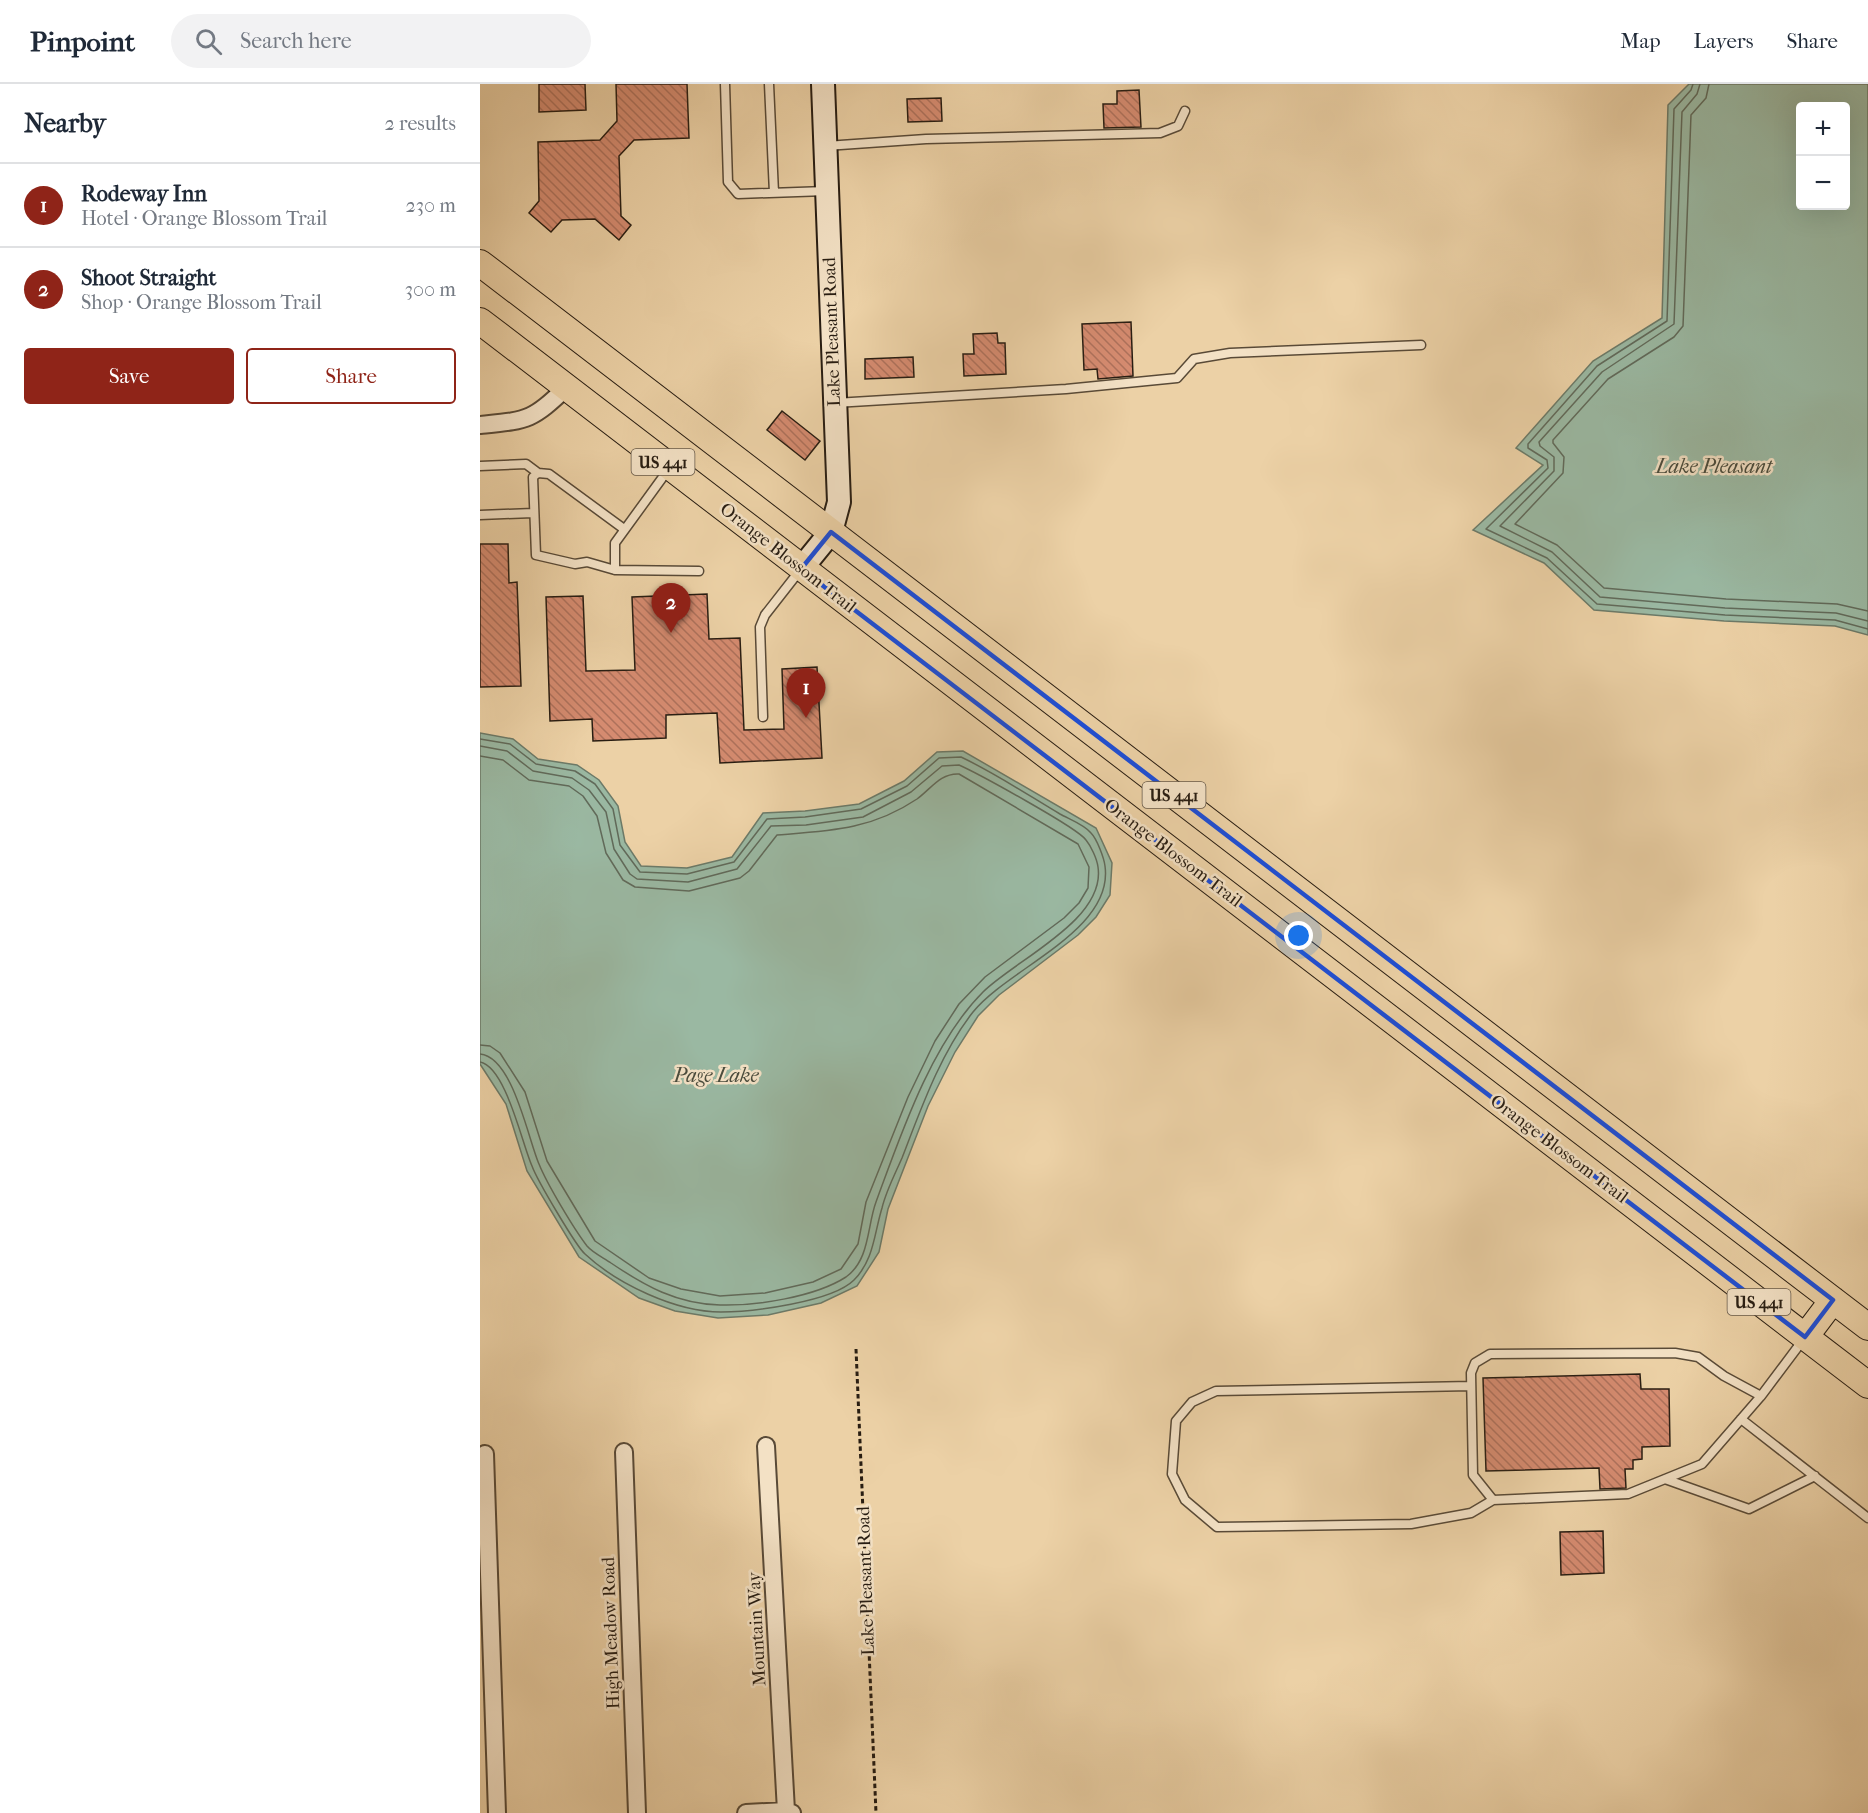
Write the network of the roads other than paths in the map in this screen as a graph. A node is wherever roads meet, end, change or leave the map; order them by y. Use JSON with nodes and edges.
{"nodes":[{"id":1,"x":725,"y":84,"type":"edge"},
{"id":2,"x":769,"y":84,"type":"edge"},
{"id":3,"x":823,"y":84,"type":"edge"},
{"id":4,"x":1185,"y":111,"type":"dead end"},
{"id":5,"x":825,"y":146,"type":"junction"},
{"id":6,"x":827,"y":191,"type":"junction"},
{"id":7,"x":774,"y":193,"type":"junction"},
{"id":8,"x":480,"y":263,"type":"edge"},
{"id":9,"x":480,"y":321,"type":"edge"},
{"id":10,"x":1422,"y":345,"type":"dead end"},
{"id":11,"x":567,"y":387,"type":"junction"},
{"id":12,"x":835,"y":403,"type":"junction"},
{"id":13,"x":480,"y":424,"type":"edge"},
{"id":14,"x":480,"y":466,"type":"edge"},
{"id":15,"x":670,"y":467,"type":"junction"},
{"id":16,"x":538,"y":473,"type":"junction"},
{"id":17,"x":533,"y":513,"type":"junction"},
{"id":18,"x":480,"y":515,"type":"edge"},
{"id":19,"x":624,"y":529,"type":"junction"},
{"id":20,"x":831,"y":532,"type":"junction"},
{"id":21,"x":801,"y":569,"type":"junction"},
{"id":22,"x":615,"y":570,"type":"junction"},
{"id":23,"x":699,"y":571,"type":"dead end"},
{"id":24,"x":763,"y":717,"type":"dead end"},
{"id":25,"x":1833,"y":1300,"type":"junction"},
{"id":26,"x":1868,"y":1327,"type":"edge"},
{"id":27,"x":1805,"y":1337,"type":"junction"},
{"id":28,"x":1868,"y":1385,"type":"edge"},
{"id":29,"x":1471,"y":1386,"type":"junction"},
{"id":30,"x":1761,"y":1396,"type":"junction"},
{"id":31,"x":1742,"y":1419,"type":"junction"},
{"id":32,"x":766,"y":1446,"type":"dead end"},
{"id":33,"x":624,"y":1452,"type":"dead end"},
{"id":34,"x":485,"y":1454,"type":"dead end"},
{"id":35,"x":1815,"y":1476,"type":"junction"},
{"id":36,"x":1665,"y":1479,"type":"junction"},
{"id":37,"x":1493,"y":1500,"type":"junction"},
{"id":38,"x":1868,"y":1518,"type":"edge"},
{"id":39,"x":789,"y":1812,"type":"edge"},
{"id":40,"x":497,"y":1813,"type":"edge"},
{"id":41,"x":637,"y":1813,"type":"edge"},
{"id":42,"x":746,"y":1813,"type":"edge"}],
"edges":[{"from":1,"to":7,"type":"lane"},
{"from":2,"to":7,"type":"lane"},
{"from":3,"to":5,"type":"street","name":"Lake Pleasant Road"},
{"from":4,"to":5,"type":"lane"},
{"from":5,"to":6,"type":"street","name":"Lake Pleasant Road"},
{"from":6,"to":7,"type":"lane"},
{"from":6,"to":12,"type":"street","name":"Lake Pleasant Road"},
{"from":8,"to":20,"type":"main road","number":"US 441"},
{"from":9,"to":11,"type":"main road","name":"Orange Blossom Trail","number":"US 441"},
{"from":10,"to":12,"type":"lane"},
{"from":11,"to":13,"type":"street"},
{"from":11,"to":15,"type":"main road","name":"Orange Blossom Trail","number":"US 441"},
{"from":12,"to":20,"type":"street","name":"Lake Pleasant Road"},
{"from":14,"to":16,"type":"lane"},
{"from":15,"to":19,"type":"lane"},
{"from":15,"to":21,"type":"main road","name":"Orange Blossom Trail","number":"US 441"},
{"from":16,"to":17,"type":"lane"},
{"from":16,"to":19,"type":"lane"},
{"from":17,"to":18,"type":"lane"},
{"from":17,"to":22,"type":"lane"},
{"from":19,"to":22,"type":"lane"},
{"from":20,"to":21,"type":"street","name":"Lake Pleasant Road"},
{"from":20,"to":25,"type":"main road","number":"US 441"},
{"from":21,"to":24,"type":"lane"},
{"from":21,"to":27,"type":"main road","name":"Orange Blossom Trail","number":"US 441"},
{"from":22,"to":23,"type":"lane"},
{"from":25,"to":26,"type":"main road","number":"US 441"},
{"from":25,"to":27,"type":"main road"},
{"from":27,"to":28,"type":"main road","name":"Orange Blossom Trail","number":"US 441"},
{"from":27,"to":30,"type":"lane"},
{"from":29,"to":30,"type":"lane"},
{"from":29,"to":37,"type":"lane"},
{"from":29,"to":37,"type":"lane"},
{"from":30,"to":31,"type":"lane"},
{"from":31,"to":35,"type":"lane"},
{"from":31,"to":36,"type":"lane"},
{"from":32,"to":39,"type":"street","name":"Mountain Way"},
{"from":33,"to":41,"type":"street","name":"High Meadow Road"},
{"from":34,"to":40,"type":"street"},
{"from":35,"to":36,"type":"lane"},
{"from":35,"to":38,"type":"lane"},
{"from":36,"to":37,"type":"lane"},
{"from":39,"to":42,"type":"street"}]}
